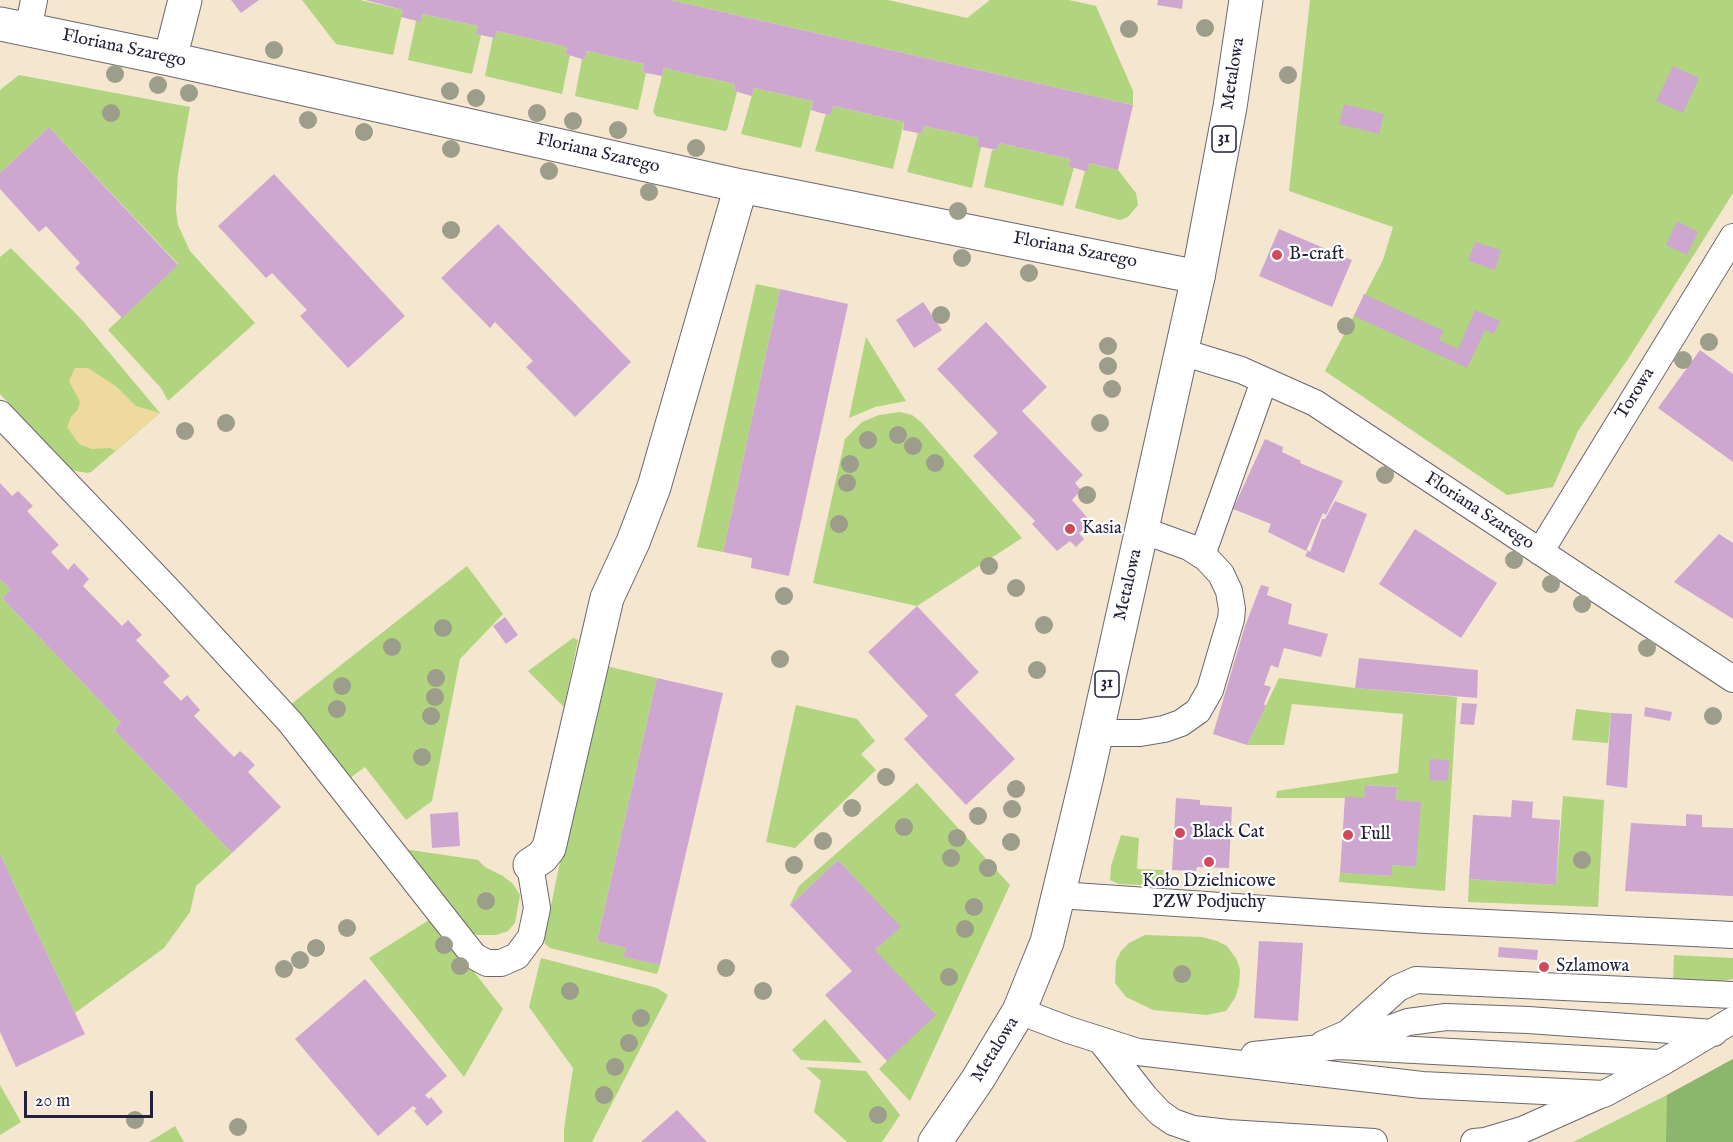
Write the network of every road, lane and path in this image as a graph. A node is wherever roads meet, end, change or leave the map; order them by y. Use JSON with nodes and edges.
{"nodes":[{"id":1,"x":184,"y":0,"type":"edge"},
{"id":2,"x":1246,"y":0,"type":"edge"},
{"id":3,"x":21,"y":18,"type":"edge"},
{"id":4,"x":170,"y":59,"type":"junction"},
{"id":5,"x":741,"y":186,"type":"junction"},
{"id":6,"x":1733,"y":237,"type":"edge"},
{"id":7,"x":1198,"y":278,"type":"junction"},
{"id":8,"x":1182,"y":352,"type":"junction"},
{"id":9,"x":1264,"y":381,"type":"junction"},
{"id":10,"x":0,"y":414,"type":"edge"},
{"id":11,"x":1142,"y":530,"type":"junction"},
{"id":12,"x":1540,"y":552,"type":"junction"},
{"id":13,"x":1202,"y":555,"type":"junction"},
{"id":14,"x":1733,"y":679,"type":"edge"},
{"id":15,"x":1095,"y":734,"type":"junction"},
{"id":16,"x":530,"y":865,"type":"joint"},
{"id":17,"x":1059,"y":895,"type":"junction"},
{"id":18,"x":1733,"y":935,"type":"edge"},
{"id":19,"x":1733,"y":995,"type":"edge"},
{"id":20,"x":1020,"y":1011,"type":"junction"},
{"id":21,"x":1723,"y":1026,"type":"edge"},
{"id":22,"x":1101,"y":1041,"type":"junction"},
{"id":23,"x":1339,"y":1046,"type":"junction"},
{"id":24,"x":1310,"y":1049,"type":"junction"},
{"id":25,"x":1202,"y":1060,"type":"junction"},
{"id":26,"x":1661,"y":1063,"type":"junction"},
{"id":27,"x":1604,"y":1094,"type":"junction"},
{"id":28,"x":935,"y":1142,"type":"edge"},
{"id":29,"x":1374,"y":1142,"type":"edge"},
{"id":30,"x":1474,"y":1142,"type":"edge"}],
"edges":[{"from":1,"to":4,"type":"street"},
{"from":2,"to":7,"type":"street","name":"Metalowa","number":"31"},
{"from":3,"to":4,"type":"street","name":"Floriana Szarego"},
{"from":4,"to":5,"type":"street","name":"Floriana Szarego"},
{"from":5,"to":7,"type":"street","name":"Floriana Szarego"},
{"from":5,"to":16,"type":"street"},
{"from":6,"to":12,"type":"lane","name":"Torowa"},
{"from":7,"to":8,"type":"street","name":"Metalowa","number":"31"},
{"from":8,"to":9,"type":"lane","name":"Floriana Szarego"},
{"from":8,"to":11,"type":"street","name":"Metalowa","number":"31"},
{"from":9,"to":12,"type":"lane","name":"Floriana Szarego"},
{"from":9,"to":13,"type":"lane"},
{"from":10,"to":16,"type":"lane"},
{"from":11,"to":13,"type":"lane"},
{"from":11,"to":15,"type":"street","name":"Metalowa","number":"31"},
{"from":12,"to":14,"type":"lane","name":"Floriana Szarego"},
{"from":13,"to":15,"type":"lane"},
{"from":15,"to":17,"type":"street","name":"Metalowa","number":"31"},
{"from":17,"to":18,"type":"lane"},
{"from":17,"to":20,"type":"street","name":"Metalowa","number":"31"},
{"from":19,"to":24,"type":"lane"},
{"from":20,"to":22,"type":"lane"},
{"from":20,"to":28,"type":"street","name":"Metalowa","number":"31"},
{"from":21,"to":23,"type":"lane"},
{"from":21,"to":26,"type":"lane"},
{"from":22,"to":25,"type":"lane"},
{"from":22,"to":29,"type":"lane"},
{"from":23,"to":24,"type":"lane"},
{"from":23,"to":26,"type":"lane"},
{"from":24,"to":25,"type":"lane"},
{"from":25,"to":27,"type":"lane"},
{"from":26,"to":27,"type":"lane"},
{"from":27,"to":30,"type":"lane"}]}
